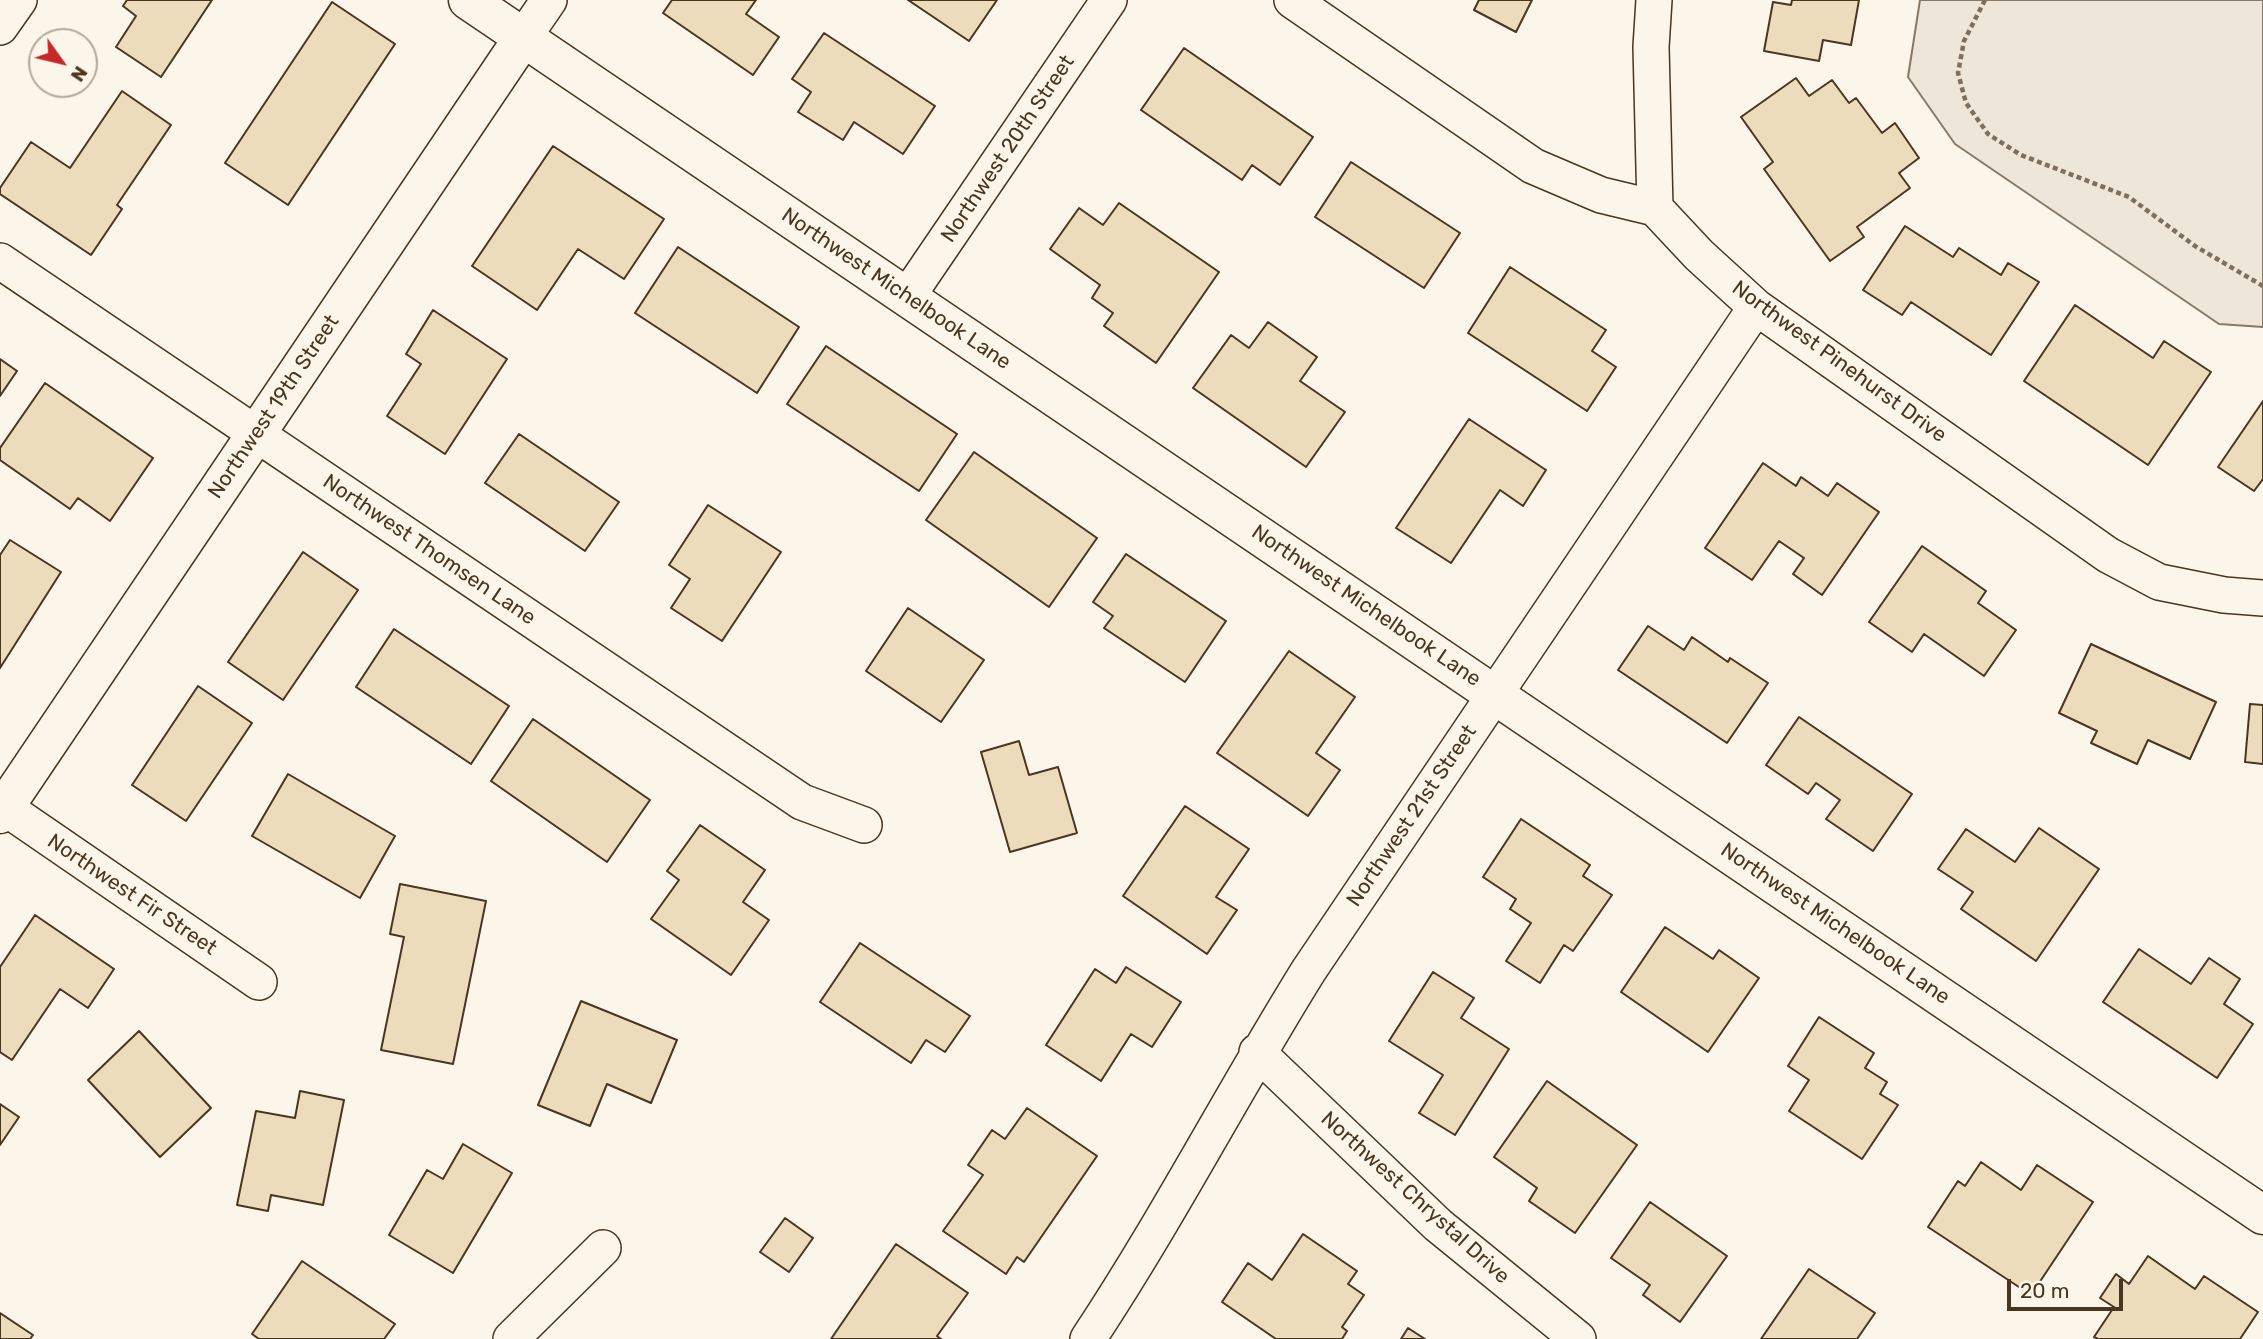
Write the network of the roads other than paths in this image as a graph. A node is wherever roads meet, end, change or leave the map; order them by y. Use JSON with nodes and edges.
{"nodes":[{"id":1,"x":19,"y":0,"type":"edge"},
{"id":2,"x":468,"y":0,"type":"edge"},
{"id":3,"x":549,"y":0,"type":"edge"},
{"id":4,"x":1109,"y":0,"type":"edge"},
{"id":5,"x":1292,"y":0,"type":"edge"},
{"id":6,"x":1654,"y":0,"type":"edge"},
{"id":7,"x":0,"y":27,"type":"edge"},
{"id":8,"x":523,"y":38,"type":"junction"},
{"id":9,"x":1655,"y":208,"type":"junction"},
{"id":10,"x":0,"y":261,"type":"edge"},
{"id":11,"x":907,"y":297,"type":"junction"},
{"id":12,"x":1756,"y":307,"type":"junction"},
{"id":13,"x":256,"y":434,"type":"junction"},
{"id":14,"x":2263,"y":598,"type":"edge"},
{"id":15,"x":1494,"y":693,"type":"junction"},
{"id":16,"x":2,"y":811,"type":"edge"},
{"id":17,"x":864,"y":825,"type":"dead end"},
{"id":18,"x":259,"y":982,"type":"dead end"},
{"id":19,"x":1257,"y":1052,"type":"junction"},
{"id":20,"x":2263,"y":1215,"type":"edge"},
{"id":21,"x":603,"y":1248,"type":"dead end"},
{"id":22,"x":511,"y":1339,"type":"edge"},
{"id":23,"x":1088,"y":1339,"type":"edge"},
{"id":24,"x":1578,"y":1339,"type":"edge"}],
"edges":[{"from":1,"to":7,"type":"street"},
{"from":2,"to":8,"type":"street","name":"Northwest Michelbook Lane"},
{"from":3,"to":8,"type":"street","name":"Northwest 19th Street"},
{"from":4,"to":11,"type":"street","name":"Northwest 20th Street"},
{"from":5,"to":9,"type":"street"},
{"from":6,"to":9,"type":"street"},
{"from":8,"to":11,"type":"street","name":"Northwest Michelbook Lane"},
{"from":8,"to":13,"type":"street","name":"Northwest 19th Street"},
{"from":9,"to":12,"type":"street","name":"Northwest Pinehurst Drive"},
{"from":10,"to":13,"type":"street","name":"Northwest Thomsen Lane"},
{"from":11,"to":15,"type":"street","name":"Northwest Michelbook Lane"},
{"from":12,"to":14,"type":"street","name":"Northwest Pinehurst Drive"},
{"from":12,"to":15,"type":"street","name":"Northwest 21st Street"},
{"from":13,"to":16,"type":"street","name":"Northwest 19th Street"},
{"from":13,"to":17,"type":"street","name":"Northwest Thomsen Lane"},
{"from":15,"to":19,"type":"street","name":"Northwest 21st Street"},
{"from":15,"to":20,"type":"street","name":"Northwest Michelbook Lane"},
{"from":16,"to":18,"type":"street","name":"Northwest Fir Street"},
{"from":19,"to":23,"type":"street","name":"Northwest 21st Street"},
{"from":19,"to":24,"type":"street","name":"Northwest Chrystal Drive"},
{"from":21,"to":22,"type":"street"}]}
